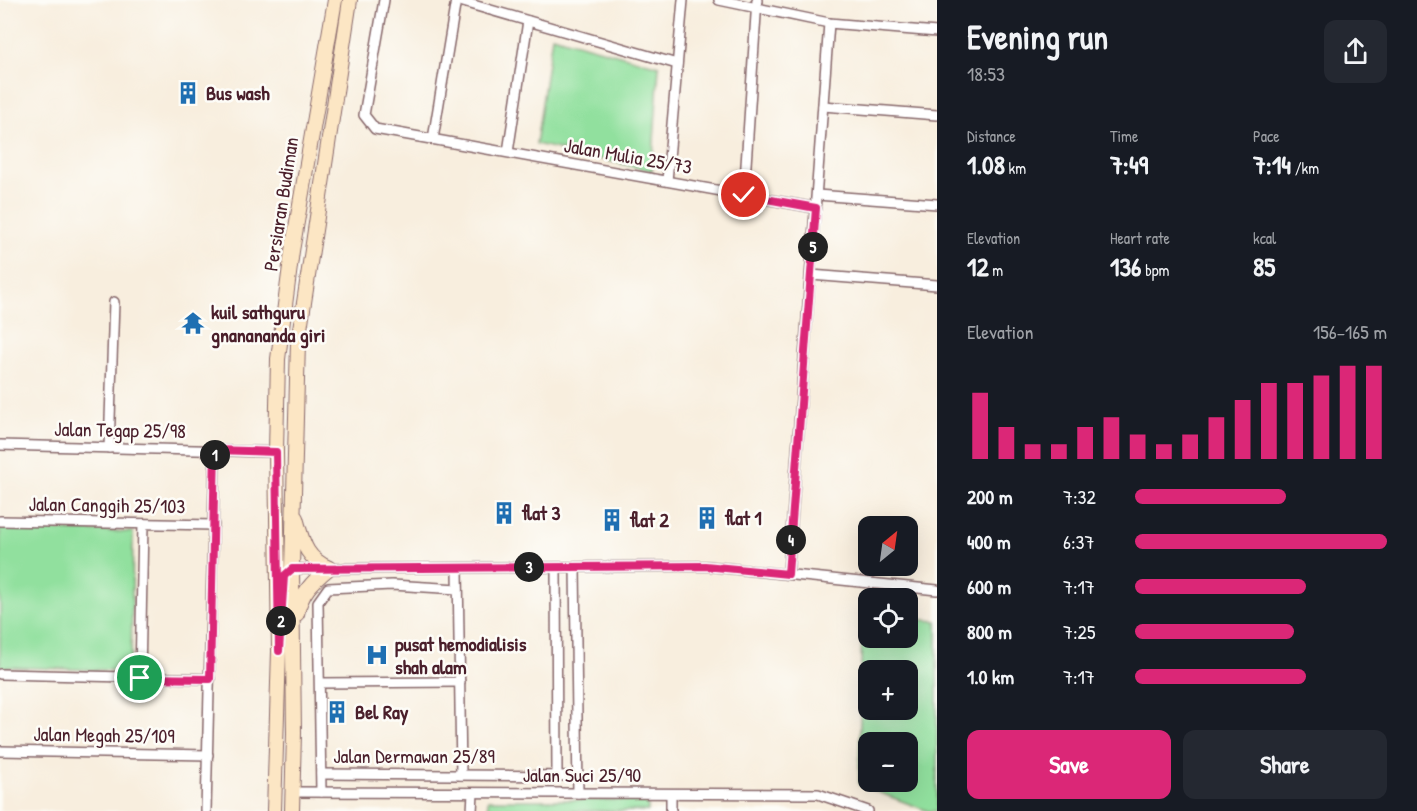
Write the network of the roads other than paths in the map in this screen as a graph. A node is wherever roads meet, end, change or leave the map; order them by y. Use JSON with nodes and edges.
{"nodes":[{"id":1,"x":335,"y":0,"type":"edge"},
{"id":2,"x":350,"y":0,"type":"edge"},
{"id":3,"x":384,"y":0,"type":"edge"},
{"id":4,"x":456,"y":0,"type":"edge"},
{"id":5,"x":683,"y":0,"type":"edge"},
{"id":6,"x":719,"y":0,"type":"edge"},
{"id":7,"x":756,"y":4,"type":"edge"},
{"id":8,"x":528,"y":21,"type":"junction"},
{"id":9,"x":829,"y":23,"type":"junction"},
{"id":10,"x":937,"y":32,"type":"edge"},
{"id":11,"x":677,"y":64,"type":"junction"},
{"id":12,"x":823,"y":106,"type":"junction"},
{"id":13,"x":937,"y":115,"type":"edge"},
{"id":14,"x":433,"y":139,"type":"junction"},
{"id":15,"x":508,"y":152,"type":"junction"},
{"id":16,"x":667,"y":181,"type":"junction"},
{"id":17,"x":744,"y":195,"type":"junction"},
{"id":18,"x":817,"y":195,"type":"junction"},
{"id":19,"x":937,"y":204,"type":"edge"},
{"id":20,"x":816,"y":208,"type":"junction"},
{"id":21,"x":811,"y":275,"type":"junction"},
{"id":22,"x":937,"y":285,"type":"edge"},
{"id":23,"x":114,"y":302,"type":"dead end"},
{"id":24,"x":298,"y":342,"type":"junction"},
{"id":25,"x":0,"y":446,"type":"edge"},
{"id":26,"x":109,"y":448,"type":"junction"},
{"id":27,"x":215,"y":450,"type":"junction"},
{"id":28,"x":276,"y":452,"type":"junction"},
{"id":29,"x":293,"y":504,"type":"junction"},
{"id":30,"x":0,"y":521,"type":"edge"},
{"id":31,"x":143,"y":524,"type":"junction"},
{"id":32,"x":214,"y":525,"type":"junction"},
{"id":33,"x":556,"y":567,"type":"junction"},
{"id":34,"x":575,"y":567,"type":"junction"},
{"id":35,"x":329,"y":568,"type":"junction"},
{"id":36,"x":292,"y":569,"type":"junction"},
{"id":37,"x":458,"y":569,"type":"junction"},
{"id":38,"x":788,"y":574,"type":"junction"},
{"id":39,"x":458,"y":589,"type":"junction"},
{"id":40,"x":937,"y":590,"type":"edge"},
{"id":41,"x":293,"y":633,"type":"junction"},
{"id":42,"x":279,"y":651,"type":"junction"},
{"id":43,"x":0,"y":674,"type":"edge"},
{"id":44,"x":140,"y":678,"type":"junction"},
{"id":45,"x":210,"y":679,"type":"junction"},
{"id":46,"x":460,"y":682,"type":"junction"},
{"id":47,"x":320,"y":683,"type":"junction"},
{"id":48,"x":0,"y":751,"type":"edge"},
{"id":49,"x":208,"y":755,"type":"junction"},
{"id":50,"x":321,"y":774,"type":"junction"},
{"id":51,"x":461,"y":775,"type":"junction"},
{"id":52,"x":557,"y":776,"type":"junction"},
{"id":53,"x":578,"y":776,"type":"junction"},
{"id":54,"x":293,"y":792,"type":"junction"},
{"id":55,"x":321,"y":792,"type":"junction"},
{"id":56,"x":472,"y":793,"type":"junction"},
{"id":57,"x":578,"y":793,"type":"junction"},
{"id":58,"x":671,"y":794,"type":"junction"},
{"id":59,"x":207,"y":811,"type":"edge"},
{"id":60,"x":274,"y":811,"type":"edge"},
{"id":61,"x":292,"y":811,"type":"edge"},
{"id":62,"x":472,"y":811,"type":"edge"},
{"id":63,"x":671,"y":811,"type":"edge"},
{"id":64,"x":868,"y":811,"type":"edge"}],
"edges":[{"from":1,"to":28,"type":"main road","name":"Persiaran Budiman"},
{"from":2,"to":24,"type":"main road","name":"Persiaran Budiman"},
{"from":3,"to":14,"type":"street","name":"Jalan Mulia 25/73"},
{"from":4,"to":8,"type":"street"},
{"from":4,"to":14,"type":"street"},
{"from":5,"to":11,"type":"street"},
{"from":6,"to":7,"type":"street"},
{"from":7,"to":9,"type":"street"},
{"from":7,"to":17,"type":"street"},
{"from":8,"to":11,"type":"street"},
{"from":8,"to":15,"type":"street"},
{"from":9,"to":10,"type":"street"},
{"from":9,"to":12,"type":"street"},
{"from":11,"to":16,"type":"street"},
{"from":12,"to":13,"type":"street"},
{"from":12,"to":18,"type":"street"},
{"from":14,"to":15,"type":"street","name":"Jalan Mulia 25/73"},
{"from":15,"to":16,"type":"street","name":"Jalan Mulia 25/73"},
{"from":16,"to":17,"type":"street","name":"Jalan Mulia 25/73"},
{"from":17,"to":20,"type":"street","name":"Jalan Mulia 25/73"},
{"from":18,"to":19,"type":"street"},
{"from":18,"to":20,"type":"street"},
{"from":20,"to":21,"type":"street"},
{"from":21,"to":22,"type":"street"},
{"from":21,"to":38,"type":"street"},
{"from":23,"to":26,"type":"street"},
{"from":24,"to":28,"type":"main road"},
{"from":24,"to":29,"type":"main road","name":"Persiaran Budiman"},
{"from":25,"to":26,"type":"street","name":"Jalan Tegap 25/98"},
{"from":26,"to":27,"type":"street","name":"Jalan Tegap 25/98"},
{"from":27,"to":28,"type":"street","name":"Jalan Tegap 25/98"},
{"from":27,"to":32,"type":"street"},
{"from":28,"to":42,"type":"main road","name":"Persiaran Budiman"},
{"from":29,"to":35,"type":"main road"},
{"from":29,"to":36,"type":"main road","name":"Persiaran Budiman"},
{"from":30,"to":31,"type":"street","name":"Jalan Canggih 25/103"},
{"from":31,"to":32,"type":"street","name":"Jalan Canggih 25/103"},
{"from":31,"to":44,"type":"street"},
{"from":32,"to":45,"type":"street"},
{"from":33,"to":34,"type":"street"},
{"from":33,"to":37,"type":"street"},
{"from":33,"to":52,"type":"street"},
{"from":34,"to":38,"type":"street"},
{"from":34,"to":53,"type":"street"},
{"from":35,"to":36,"type":"street"},
{"from":35,"to":37,"type":"street"},
{"from":35,"to":41,"type":"main road"},
{"from":36,"to":41,"type":"main road","name":"Persiaran Budiman"},
{"from":36,"to":42,"type":"main road"},
{"from":37,"to":39,"type":"street"},
{"from":38,"to":40,"type":"street"},
{"from":39,"to":46,"type":"street"},
{"from":39,"to":47,"type":"street"},
{"from":41,"to":54,"type":"main road","name":"Persiaran Budiman"},
{"from":42,"to":60,"type":"main road","name":"Persiaran Budiman"},
{"from":43,"to":44,"type":"street"},
{"from":44,"to":45,"type":"street"},
{"from":45,"to":49,"type":"street"},
{"from":46,"to":47,"type":"street"},
{"from":46,"to":51,"type":"street"},
{"from":47,"to":50,"type":"street"},
{"from":48,"to":49,"type":"street","name":"Jalan Megah 25/109"},
{"from":49,"to":59,"type":"street"},
{"from":50,"to":51,"type":"street","name":"Jalan Dermawan 25/89"},
{"from":50,"to":55,"type":"street"},
{"from":51,"to":52,"type":"street","name":"Jalan Dermawan 25/89"},
{"from":52,"to":53,"type":"street","name":"Jalan Dermawan 25/89"},
{"from":53,"to":57,"type":"street"},
{"from":54,"to":55,"type":"street","name":"Jalan Suci 25/90"},
{"from":54,"to":61,"type":"main road","name":"Persiaran Budiman"},
{"from":55,"to":56,"type":"street","name":"Jalan Suci 25/90"},
{"from":56,"to":57,"type":"street","name":"Jalan Suci 25/90"},
{"from":56,"to":62,"type":"street"},
{"from":57,"to":58,"type":"street","name":"Jalan Suci 25/90"},
{"from":58,"to":63,"type":"street"},
{"from":58,"to":64,"type":"street","name":"Jalan Suci 25/90"}]}
